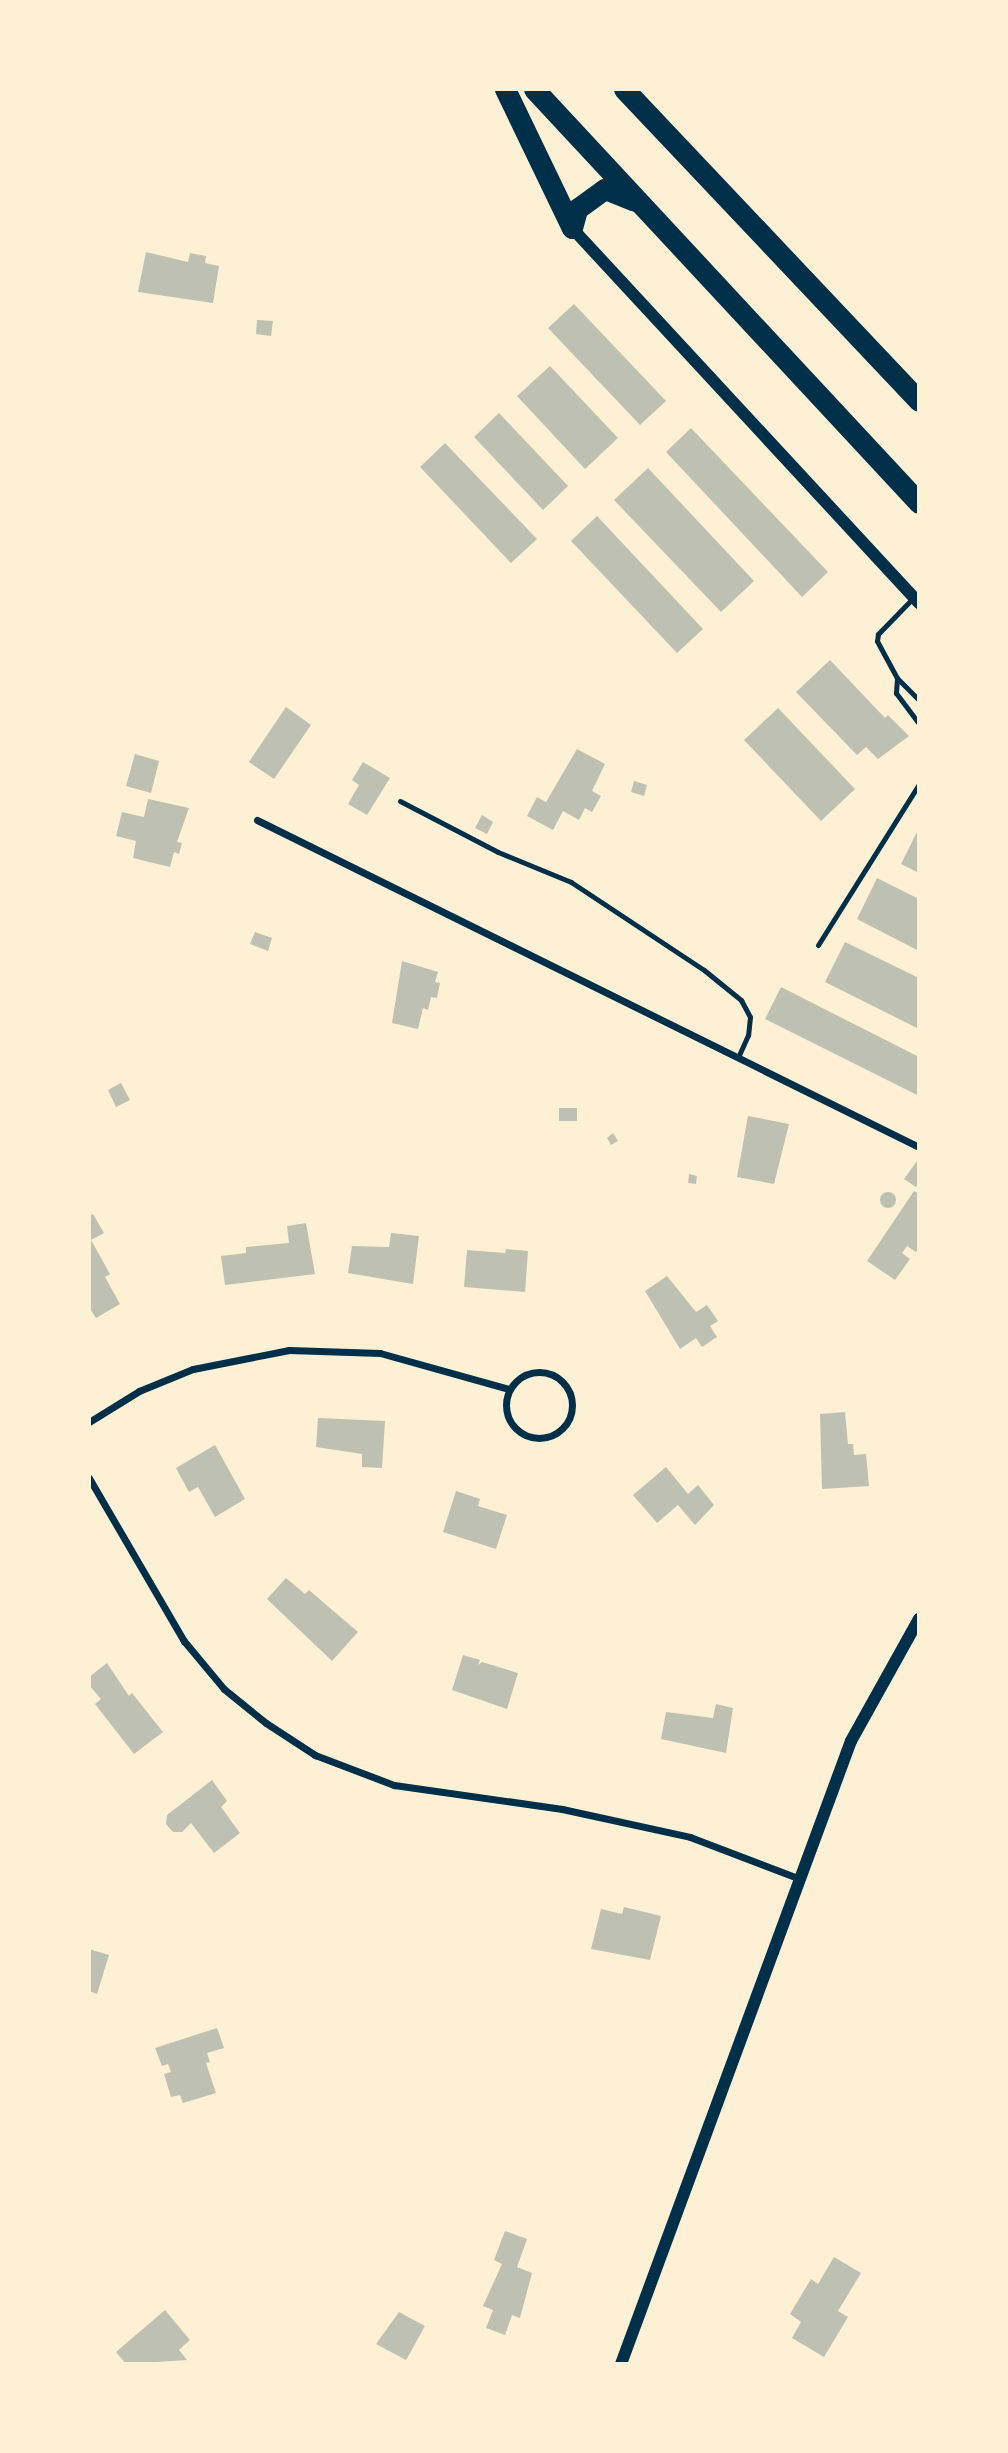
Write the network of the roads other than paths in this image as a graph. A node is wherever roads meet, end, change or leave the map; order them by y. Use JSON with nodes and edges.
{"nodes":[{"id":1,"x":505,"y":89,"type":"edge"},
{"id":2,"x":534,"y":89,"type":"edge"},
{"id":3,"x":624,"y":89,"type":"edge"},
{"id":4,"x":639,"y":203,"type":"junction"},
{"id":5,"x":572,"y":228,"type":"junction"},
{"id":6,"x":919,"y":401,"type":"edge"},
{"id":7,"x":919,"y":503,"type":"edge"},
{"id":8,"x":916,"y":600,"type":"edge"},
{"id":9,"x":897,"y":678,"type":"junction"},
{"id":10,"x":919,"y":700,"type":"edge"},
{"id":11,"x":919,"y":724,"type":"edge"},
{"id":12,"x":919,"y":784,"type":"edge"},
{"id":13,"x":400,"y":801,"type":"dead end"},
{"id":14,"x":257,"y":820,"type":"dead end"},
{"id":15,"x":818,"y":944,"type":"dead end"},
{"id":16,"x":739,"y":1055,"type":"junction"},
{"id":17,"x":919,"y":1147,"type":"edge"},
{"id":18,"x":509,"y":1389,"type":"junction"},
{"id":19,"x":89,"y":1422,"type":"edge"},
{"id":20,"x":89,"y":1478,"type":"edge"},
{"id":21,"x":919,"y":1619,"type":"edge"},
{"id":22,"x":800,"y":1879,"type":"junction"},
{"id":23,"x":621,"y":2364,"type":"edge"}],
"edges":[{"from":1,"to":5,"type":"highway"},
{"from":2,"to":4,"type":"highway"},
{"from":3,"to":6,"type":"highway"},
{"from":4,"to":5,"type":"highway"},
{"from":4,"to":7,"type":"highway"},
{"from":5,"to":8,"type":"street"},
{"from":8,"to":9,"type":"lane"},
{"from":9,"to":10,"type":"lane"},
{"from":9,"to":11,"type":"lane"},
{"from":12,"to":15,"type":"lane"},
{"from":13,"to":16,"type":"lane"},
{"from":14,"to":16,"type":"street"},
{"from":16,"to":17,"type":"street"},
{"from":18,"to":18,"type":"street"},
{"from":18,"to":19,"type":"street"},
{"from":20,"to":22,"type":"street"},
{"from":21,"to":22,"type":"street"},
{"from":22,"to":23,"type":"street"}]}
